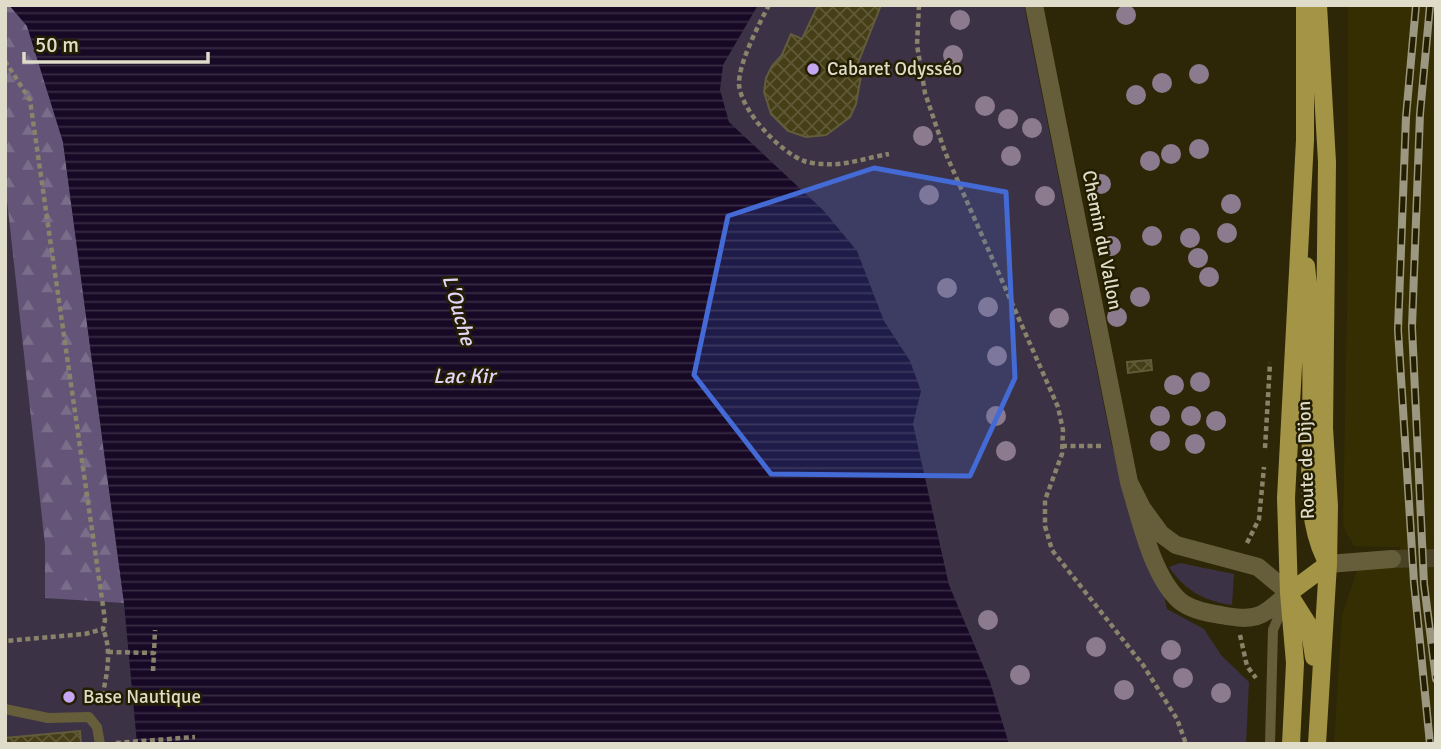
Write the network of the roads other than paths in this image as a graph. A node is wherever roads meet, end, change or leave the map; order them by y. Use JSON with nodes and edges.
{"nodes":[{"id":1,"x":1034,"y":5,"type":"edge"},
{"id":2,"x":1305,"y":5,"type":"edge"},
{"id":3,"x":1318,"y":5,"type":"edge"},
{"id":4,"x":1300,"y":219,"type":"junction"},
{"id":5,"x":1129,"y":482,"type":"junction"},
{"id":6,"x":1392,"y":559,"type":"tunnel mouth"},
{"id":7,"x":1328,"y":564,"type":"junction"},
{"id":8,"x":1289,"y":593,"type":"junction"},
{"id":9,"x":1318,"y":702,"type":"junction"},
{"id":10,"x":5,"y":709,"type":"edge"},
{"id":11,"x":100,"y":744,"type":"edge"},
{"id":12,"x":1270,"y":744,"type":"edge"},
{"id":13,"x":1291,"y":744,"type":"edge"},
{"id":14,"x":1317,"y":744,"type":"edge"}],
"edges":[{"from":1,"to":5,"type":"street","name":"Chemin du Vallon"},
{"from":2,"to":4,"type":"main road","name":"Route de Dijon"},
{"from":3,"to":7,"type":"main road","name":"Route de Dijon"},
{"from":4,"to":7,"type":"main road","name":"Route de Dijon"},
{"from":4,"to":8,"type":"main road","name":"Route de Dijon"},
{"from":5,"to":8,"type":"street","name":"Chemin du Vallon"},
{"from":5,"to":8,"type":"street","name":"Chemin du Vallon"},
{"from":6,"to":7,"type":"street"},
{"from":7,"to":8,"type":"main road"},
{"from":7,"to":9,"type":"main road"},
{"from":8,"to":9,"type":"main road"},
{"from":8,"to":12,"type":"lane"},
{"from":8,"to":13,"type":"main road","name":"Route de Dijon"},
{"from":9,"to":14,"type":"main road"},
{"from":10,"to":11,"type":"lane"}]}
